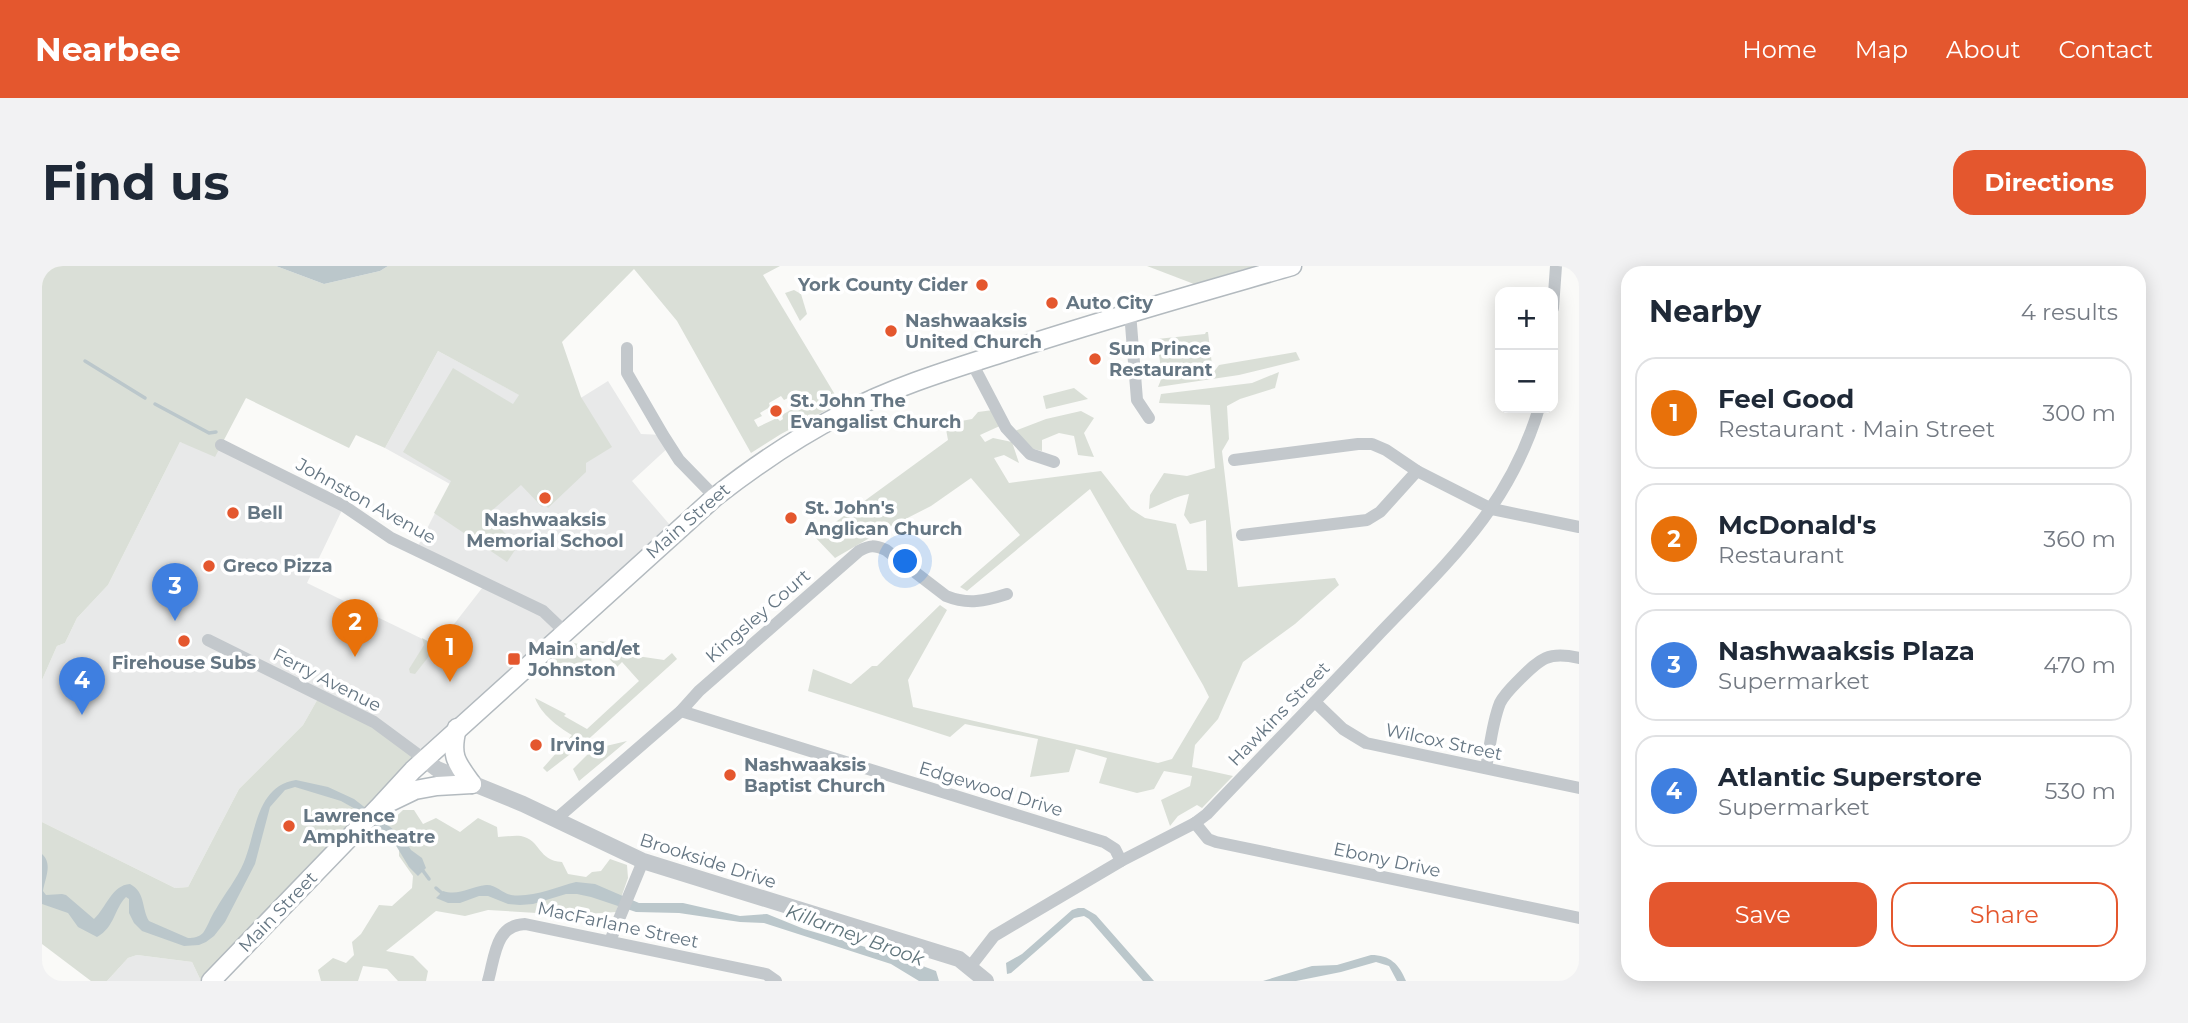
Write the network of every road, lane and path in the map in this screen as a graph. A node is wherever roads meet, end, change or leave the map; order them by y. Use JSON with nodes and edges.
{"nodes":[{"id":1,"x":1292,"y":266,"type":"edge"},
{"id":2,"x":1556,"y":266,"type":"edge"},
{"id":3,"x":1554,"y":287,"type":"edge"},
{"id":4,"x":1130,"y":312,"type":"junction"},
{"id":5,"x":627,"y":348,"type":"dead end"},
{"id":6,"x":972,"y":363,"type":"junction"},
{"id":7,"x":1537,"y":413,"type":"edge"},
{"id":8,"x":1149,"y":418,"type":"dead end"},
{"id":9,"x":221,"y":445,"type":"dead end"},
{"id":10,"x":1234,"y":460,"type":"dead end"},
{"id":11,"x":1054,"y":462,"type":"dead end"},
{"id":12,"x":1417,"y":471,"type":"junction"},
{"id":13,"x":715,"y":497,"type":"junction"},
{"id":14,"x":1492,"y":509,"type":"junction"},
{"id":15,"x":1579,"y":527,"type":"edge"},
{"id":16,"x":1241,"y":535,"type":"dead end"},
{"id":17,"x":1007,"y":594,"type":"dead end"},
{"id":18,"x":564,"y":631,"type":"junction"},
{"id":19,"x":208,"y":640,"type":"dead end"},
{"id":20,"x":1579,"y":658,"type":"edge"},
{"id":21,"x":1315,"y":702,"type":"junction"},
{"id":22,"x":681,"y":711,"type":"junction"},
{"id":23,"x":457,"y":728,"type":"junction"},
{"id":24,"x":424,"y":759,"type":"junction"},
{"id":25,"x":1486,"y":768,"type":"junction"},
{"id":26,"x":472,"y":784,"type":"junction"},
{"id":27,"x":1579,"y":788,"type":"edge"},
{"id":28,"x":379,"y":808,"type":"junction"},
{"id":29,"x":555,"y":820,"type":"junction"},
{"id":30,"x":1195,"y":823,"type":"junction"},
{"id":31,"x":643,"y":861,"type":"junction"},
{"id":32,"x":1121,"y":861,"type":"junction"},
{"id":33,"x":1579,"y":918,"type":"edge"},
{"id":34,"x":610,"y":941,"type":"junction"},
{"id":35,"x":970,"y":967,"type":"junction"},
{"id":36,"x":211,"y":981,"type":"edge"},
{"id":37,"x":488,"y":981,"type":"edge"},
{"id":38,"x":776,"y":981,"type":"edge"},
{"id":39,"x":986,"y":981,"type":"edge"}],
"edges":[{"from":1,"to":4,"type":"main road","name":"Main Street"},
{"from":2,"to":3,"type":"street"},
{"from":4,"to":6,"type":"main road","name":"Main Street"},
{"from":4,"to":8,"type":"street"},
{"from":5,"to":13,"type":"street"},
{"from":6,"to":11,"type":"street"},
{"from":6,"to":13,"type":"main road","name":"Main Street"},
{"from":7,"to":14,"type":"street","name":"Hawkins Street"},
{"from":9,"to":18,"type":"street","name":"Johnston Avenue"},
{"from":10,"to":12,"type":"street"},
{"from":12,"to":14,"type":"street"},
{"from":12,"to":16,"type":"street"},
{"from":13,"to":18,"type":"main road","name":"Main Street"},
{"from":14,"to":15,"type":"street"},
{"from":14,"to":21,"type":"street","name":"Hawkins Street"},
{"from":17,"to":22,"type":"street","name":"Kingsley Court"},
{"from":18,"to":23,"type":"main road","name":"Main Street"},
{"from":19,"to":24,"type":"street","name":"Ferry Avenue"},
{"from":20,"to":25,"type":"street"},
{"from":21,"to":25,"type":"street","name":"Wilcox Street"},
{"from":21,"to":30,"type":"street","name":"Hawkins Street"},
{"from":22,"to":29,"type":"street","name":"Kingsley Court"},
{"from":22,"to":32,"type":"street","name":"Edgewood Drive"},
{"from":23,"to":24,"type":"main road","name":"Main Street"},
{"from":23,"to":26,"type":"main road"},
{"from":24,"to":26,"type":"street","name":"Brookside Drive"},
{"from":24,"to":28,"type":"main road","name":"Main Street"},
{"from":25,"to":27,"type":"street","name":"Wilcox Street"},
{"from":26,"to":28,"type":"main road"},
{"from":26,"to":29,"type":"street","name":"Brookside Drive"},
{"from":28,"to":36,"type":"main road","name":"Main Street"},
{"from":29,"to":31,"type":"street","name":"Brookside Drive"},
{"from":30,"to":32,"type":"street","name":"Hawkins Street"},
{"from":30,"to":33,"type":"street","name":"Ebony Drive"},
{"from":31,"to":34,"type":"street"},
{"from":31,"to":35,"type":"street","name":"Brookside Drive"},
{"from":32,"to":35,"type":"street","name":"Hawkins Street"},
{"from":34,"to":37,"type":"street","name":"MacFarlane Street"},
{"from":34,"to":38,"type":"street","name":"MacFarlane Street"},
{"from":35,"to":39,"type":"street","name":"Brookside Drive"}]}
